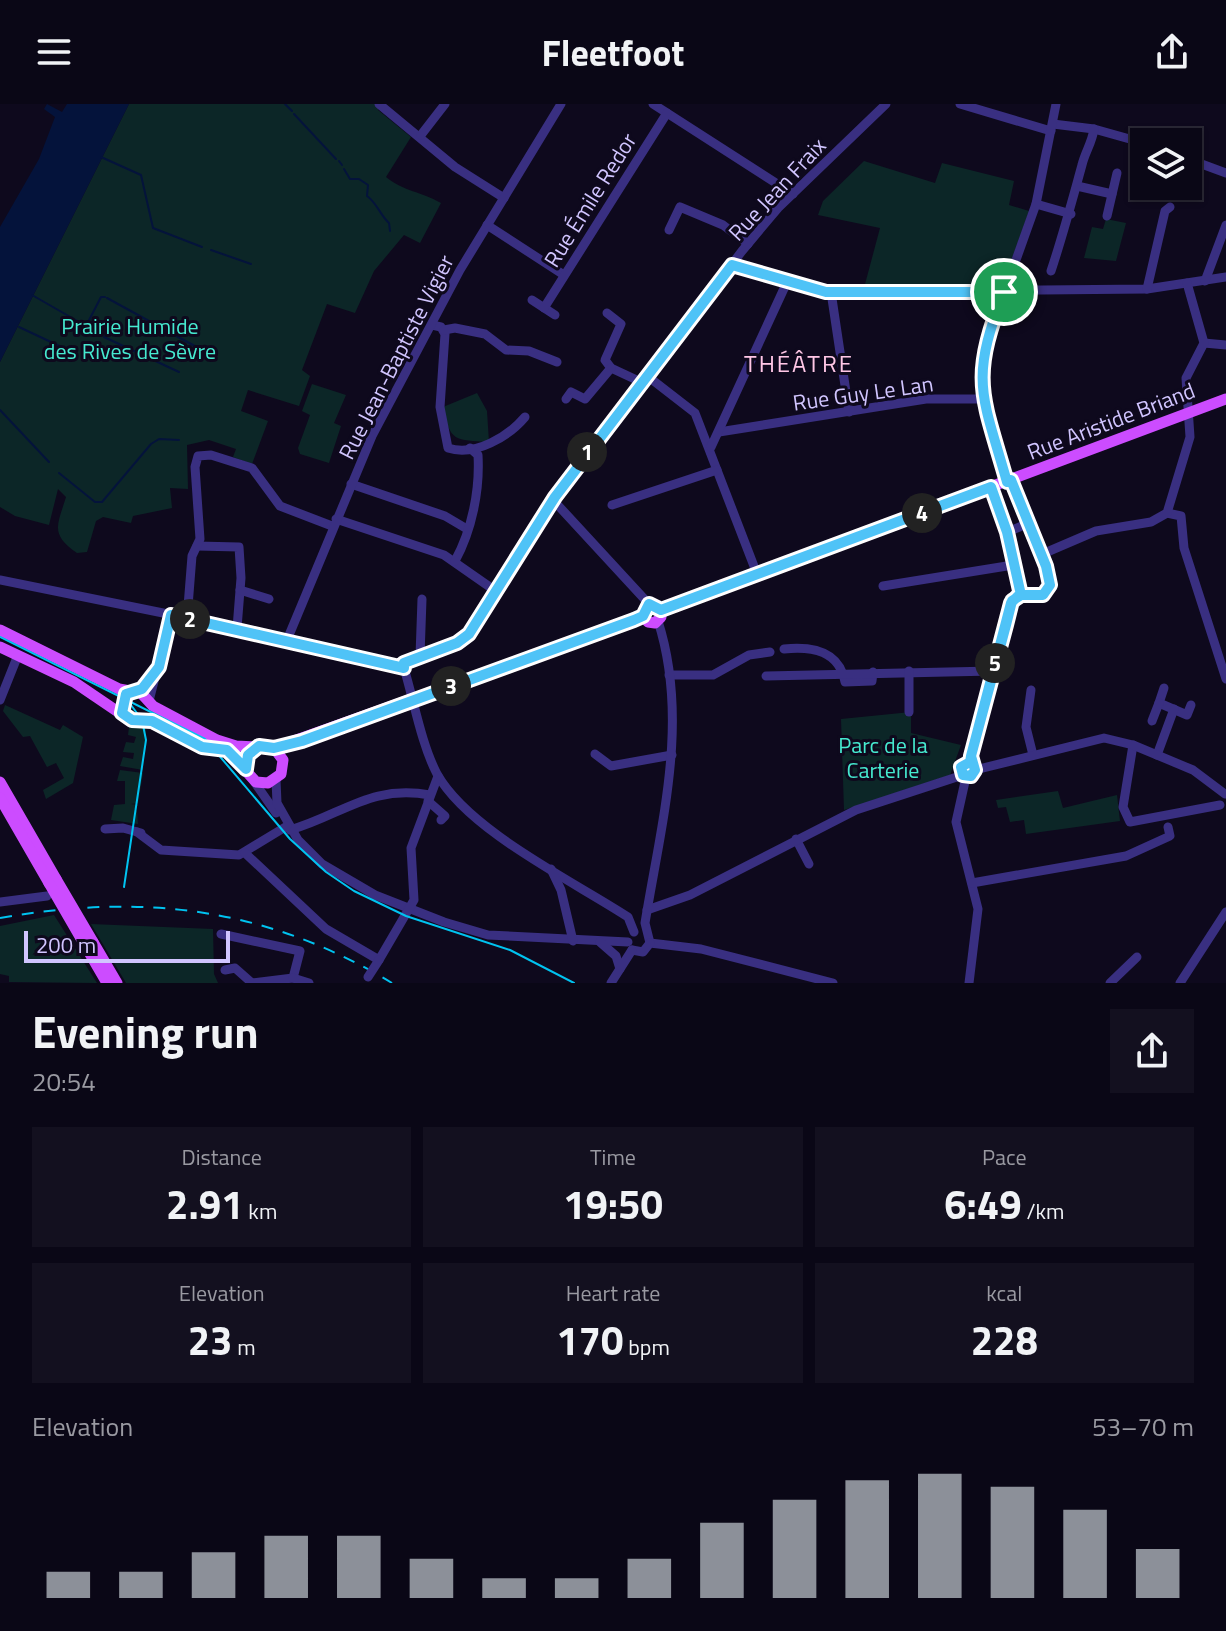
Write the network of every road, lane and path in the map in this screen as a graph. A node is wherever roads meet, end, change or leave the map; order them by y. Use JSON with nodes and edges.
{"nodes":[{"id":1,"x":379,"y":104,"type":"edge"},
{"id":2,"x":445,"y":104,"type":"edge"},
{"id":3,"x":561,"y":104,"type":"edge"},
{"id":4,"x":653,"y":104,"type":"edge"},
{"id":5,"x":886,"y":104,"type":"edge"},
{"id":6,"x":960,"y":104,"type":"edge"},
{"id":7,"x":1056,"y":104,"type":"edge"},
{"id":8,"x":667,"y":113,"type":"junction"},
{"id":9,"x":1052,"y":128,"type":"junction"},
{"id":10,"x":1094,"y":129,"type":"junction"},
{"id":11,"x":421,"y":135,"type":"junction"},
{"id":12,"x":1130,"y":139,"type":"edge"},
{"id":13,"x":1202,"y":164,"type":"edge"},
{"id":14,"x":1117,"y":173,"type":"dead end"},
{"id":15,"x":1226,"y":173,"type":"edge"},
{"id":16,"x":1077,"y":186,"type":"junction"},
{"id":17,"x":793,"y":194,"type":"junction"},
{"id":18,"x":1112,"y":194,"type":"junction"},
{"id":19,"x":504,"y":198,"type":"junction"},
{"id":20,"x":1036,"y":204,"type":"junction"},
{"id":21,"x":1170,"y":207,"type":"dead end"},
{"id":22,"x":1071,"y":214,"type":"junction"},
{"id":23,"x":1107,"y":216,"type":"dead end"},
{"id":24,"x":487,"y":225,"type":"junction"},
{"id":25,"x":1226,"y":225,"type":"edge"},
{"id":26,"x":669,"y":230,"type":"dead end"},
{"id":27,"x":748,"y":244,"type":"junction"},
{"id":28,"x":732,"y":265,"type":"junction"},
{"id":29,"x":1051,"y":271,"type":"dead end"},
{"id":30,"x":564,"y":275,"type":"junction"},
{"id":31,"x":1226,"y":277,"type":"edge"},
{"id":32,"x":1205,"y":281,"type":"junction"},
{"id":33,"x":787,"y":282,"type":"junction"},
{"id":34,"x":1187,"y":283,"type":"junction"},
{"id":35,"x":1147,"y":289,"type":"junction"},
{"id":36,"x":831,"y":292,"type":"junction"},
{"id":37,"x":1004,"y":292,"type":"junction"},
{"id":38,"x":532,"y":300,"type":"dead end"},
{"id":39,"x":544,"y":308,"type":"junction"},
{"id":40,"x":607,"y":313,"type":"dead end"},
{"id":41,"x":555,"y":315,"type":"dead end"},
{"id":42,"x":432,"y":325,"type":"junction"},
{"id":43,"x":444,"y":330,"type":"junction"},
{"id":44,"x":1204,"y":343,"type":"junction"},
{"id":45,"x":1226,"y":345,"type":"edge"},
{"id":46,"x":557,"y":362,"type":"dead end"},
{"id":47,"x":611,"y":368,"type":"junction"},
{"id":48,"x":643,"y":378,"type":"junction"},
{"id":49,"x":566,"y":399,"type":"dead end"},
{"id":50,"x":982,"y":399,"type":"junction"},
{"id":51,"x":1226,"y":399,"type":"edge"},
{"id":52,"x":849,"y":412,"type":"junction"},
{"id":53,"x":1190,"y":413,"type":"junction"},
{"id":54,"x":525,"y":417,"type":"dead end"},
{"id":55,"x":719,"y":432,"type":"junction"},
{"id":56,"x":711,"y":447,"type":"junction"},
{"id":57,"x":470,"y":448,"type":"junction"},
{"id":58,"x":717,"y":470,"type":"junction"},
{"id":59,"x":1009,"y":481,"type":"junction"},
{"id":60,"x":351,"y":484,"type":"junction"},
{"id":61,"x":991,"y":487,"type":"junction"},
{"id":62,"x":554,"y":501,"type":"junction"},
{"id":63,"x":612,"y":505,"type":"dead end"},
{"id":64,"x":1167,"y":513,"type":"junction"},
{"id":65,"x":334,"y":523,"type":"junction"},
{"id":66,"x":1027,"y":524,"type":"junction"},
{"id":67,"x":467,"y":529,"type":"junction"},
{"id":68,"x":1007,"y":532,"type":"junction"},
{"id":69,"x":196,"y":547,"type":"junction"},
{"id":70,"x":1040,"y":555,"type":"junction"},
{"id":71,"x":455,"y":561,"type":"junction"},
{"id":72,"x":1013,"y":565,"type":"junction"},
{"id":73,"x":757,"y":574,"type":"junction"},
{"id":74,"x":0,"y":580,"type":"edge"},
{"id":75,"x":883,"y":586,"type":"dead end"},
{"id":76,"x":240,"y":590,"type":"junction"},
{"id":77,"x":497,"y":592,"type":"junction"},
{"id":78,"x":1021,"y":595,"type":"junction"},
{"id":79,"x":269,"y":599,"type":"dead end"},
{"id":80,"x":422,"y":599,"type":"dead end"},
{"id":81,"x":649,"y":604,"type":"junction"},
{"id":82,"x":171,"y":615,"type":"junction"},
{"id":83,"x":643,"y":616,"type":"junction"},
{"id":84,"x":660,"y":616,"type":"junction"},
{"id":85,"x":187,"y":619,"type":"junction"},
{"id":86,"x":237,"y":628,"type":"junction"},
{"id":87,"x":0,"y":630,"type":"edge"},
{"id":88,"x":287,"y":640,"type":"junction"},
{"id":89,"x":0,"y":647,"type":"edge"},
{"id":90,"x":784,"y":649,"type":"dead end"},
{"id":91,"x":770,"y":652,"type":"dead end"},
{"id":92,"x":18,"y":655,"type":"junction"},
{"id":93,"x":420,"y":656,"type":"junction"},
{"id":94,"x":159,"y":667,"type":"junction"},
{"id":95,"x":404,"y":668,"type":"junction"},
{"id":96,"x":909,"y":671,"type":"junction"},
{"id":97,"x":993,"y":671,"type":"junction"},
{"id":98,"x":843,"y":672,"type":"junction"},
{"id":99,"x":669,"y":675,"type":"junction"},
{"id":100,"x":766,"y":676,"type":"dead end"},
{"id":101,"x":1226,"y":679,"type":"edge"},
{"id":102,"x":1164,"y":688,"type":"dead end"},
{"id":103,"x":1031,"y":690,"type":"dead end"},
{"id":104,"x":134,"y":691,"type":"junction"},
{"id":105,"x":413,"y":699,"type":"junction"},
{"id":106,"x":0,"y":700,"type":"edge"},
{"id":107,"x":149,"y":701,"type":"junction"},
{"id":108,"x":1159,"y":703,"type":"junction"},
{"id":109,"x":1191,"y":705,"type":"dead end"},
{"id":110,"x":1174,"y":709,"type":"junction"},
{"id":111,"x":909,"y":712,"type":"dead end"},
{"id":112,"x":122,"y":713,"type":"junction"},
{"id":113,"x":1152,"y":721,"type":"dead end"},
{"id":114,"x":302,"y":741,"type":"junction"},
{"id":115,"x":1133,"y":745,"type":"junction"},
{"id":116,"x":255,"y":748,"type":"junction"},
{"id":117,"x":274,"y":748,"type":"junction"},
{"id":118,"x":595,"y":754,"type":"dead end"},
{"id":119,"x":672,"y":755,"type":"junction"},
{"id":120,"x":1033,"y":755,"type":"junction"},
{"id":121,"x":1157,"y":755,"type":"junction"},
{"id":122,"x":283,"y":763,"type":"junction"},
{"id":123,"x":973,"y":766,"type":"junction"},
{"id":124,"x":246,"y":769,"type":"junction"},
{"id":125,"x":438,"y":776,"type":"junction"},
{"id":126,"x":964,"y":776,"type":"junction"},
{"id":127,"x":253,"y":780,"type":"junction"},
{"id":128,"x":276,"y":780,"type":"junction"},
{"id":129,"x":0,"y":782,"type":"edge"},
{"id":130,"x":1225,"y":794,"type":"edge"},
{"id":131,"x":0,"y":798,"type":"edge"},
{"id":132,"x":429,"y":798,"type":"junction"},
{"id":133,"x":1223,"y":807,"type":"edge"},
{"id":134,"x":441,"y":820,"type":"dead end"},
{"id":135,"x":288,"y":827,"type":"junction"},
{"id":136,"x":1168,"y":827,"type":"dead end"},
{"id":137,"x":105,"y":829,"type":"dead end"},
{"id":138,"x":796,"y":839,"type":"junction"},
{"id":139,"x":245,"y":853,"type":"junction"},
{"id":140,"x":809,"y":864,"type":"dead end"},
{"id":141,"x":551,"y":869,"type":"junction"},
{"id":142,"x":53,"y":881,"type":"junction"},
{"id":143,"x":972,"y":883,"type":"junction"},
{"id":144,"x":578,"y":886,"type":"junction"},
{"id":145,"x":561,"y":893,"type":"junction"},
{"id":146,"x":47,"y":896,"type":"dead end"},
{"id":147,"x":0,"y":902,"type":"edge"},
{"id":148,"x":410,"y":910,"type":"junction"},
{"id":149,"x":1226,"y":912,"type":"edge"},
{"id":150,"x":644,"y":913,"type":"junction"},
{"id":151,"x":628,"y":917,"type":"junction"},
{"id":152,"x":638,"y":932,"type":"junction"},
{"id":153,"x":221,"y":934,"type":"dead end"},
{"id":154,"x":573,"y":941,"type":"junction"},
{"id":155,"x":600,"y":942,"type":"junction"},
{"id":156,"x":650,"y":943,"type":"junction"},
{"id":157,"x":90,"y":945,"type":"junction"},
{"id":158,"x":630,"y":946,"type":"junction"},
{"id":159,"x":1137,"y":957,"type":"dead end"},
{"id":160,"x":379,"y":960,"type":"junction"},
{"id":161,"x":620,"y":969,"type":"junction"},
{"id":162,"x":225,"y":970,"type":"dead end"},
{"id":163,"x":293,"y":978,"type":"junction"},
{"id":164,"x":366,"y":980,"type":"edge"},
{"id":165,"x":107,"y":983,"type":"edge"},
{"id":166,"x":117,"y":983,"type":"edge"},
{"id":167,"x":252,"y":983,"type":"edge"},
{"id":168,"x":309,"y":983,"type":"edge"},
{"id":169,"x":611,"y":983,"type":"edge"},
{"id":170,"x":833,"y":983,"type":"edge"},
{"id":171,"x":969,"y":983,"type":"edge"},
{"id":172,"x":1110,"y":983,"type":"edge"},
{"id":173,"x":1180,"y":983,"type":"edge"}],
"edges":[{"from":1,"to":11,"type":"street"},
{"from":2,"to":11,"type":"street"},
{"from":3,"to":19,"type":"street","name":"Rue Jean-Baptiste Vigier"},
{"from":4,"to":8,"type":"street"},
{"from":5,"to":17,"type":"street","name":"Rue Jean Fraix"},
{"from":6,"to":9,"type":"street"},
{"from":7,"to":9,"type":"street"},
{"from":8,"to":17,"type":"street"},
{"from":8,"to":30,"type":"street","name":"Rue Émile Redor"},
{"from":9,"to":10,"type":"street"},
{"from":9,"to":20,"type":"street"},
{"from":10,"to":12,"type":"street"},
{"from":10,"to":16,"type":"street"},
{"from":11,"to":19,"type":"street"},
{"from":13,"to":15,"type":"street"},
{"from":14,"to":18,"type":"street"},
{"from":16,"to":18,"type":"street"},
{"from":16,"to":22,"type":"street"},
{"from":17,"to":27,"type":"street","name":"Rue Jean Fraix"},
{"from":18,"to":23,"type":"street"},
{"from":19,"to":24,"type":"street","name":"Rue Jean-Baptiste Vigier"},
{"from":20,"to":22,"type":"street"},
{"from":20,"to":37,"type":"street"},
{"from":21,"to":35,"type":"street"},
{"from":22,"to":29,"type":"street"},
{"from":24,"to":30,"type":"street"},
{"from":24,"to":42,"type":"street","name":"Rue Jean-Baptiste Vigier"},
{"from":25,"to":32,"type":"street"},
{"from":26,"to":27,"type":"street"},
{"from":27,"to":28,"type":"street","name":"Rue Jean Fraix"},
{"from":28,"to":33,"type":"street"},
{"from":28,"to":48,"type":"street","name":"Rue Jean Fraix"},
{"from":30,"to":39,"type":"street","name":"Rue Émile Redor"},
{"from":31,"to":32,"type":"street"},
{"from":32,"to":34,"type":"street"},
{"from":33,"to":36,"type":"street"},
{"from":33,"to":55,"type":"street"},
{"from":34,"to":35,"type":"street"},
{"from":34,"to":44,"type":"street"},
{"from":35,"to":37,"type":"street"},
{"from":36,"to":37,"type":"street"},
{"from":36,"to":52,"type":"street"},
{"from":37,"to":50,"type":"street"},
{"from":38,"to":39,"type":"street"},
{"from":39,"to":41,"type":"street"},
{"from":40,"to":47,"type":"street"},
{"from":42,"to":43,"type":"street"},
{"from":42,"to":60,"type":"street","name":"Rue Jean-Baptiste Vigier"},
{"from":43,"to":46,"type":"street"},
{"from":43,"to":57,"type":"street"},
{"from":44,"to":45,"type":"street"},
{"from":44,"to":53,"type":"street"},
{"from":47,"to":48,"type":"street"},
{"from":47,"to":49,"type":"street"},
{"from":48,"to":56,"type":"street"},
{"from":48,"to":62,"type":"street","name":"Rue Jean Fraix"},
{"from":50,"to":52,"type":"street","name":"Rue Guy Le Lan"},
{"from":50,"to":59,"type":"street"},
{"from":51,"to":53,"type":"main road","name":"Rue Aristide Briand"},
{"from":52,"to":55,"type":"street","name":"Rue Guy Le Lan"},
{"from":53,"to":59,"type":"main road","name":"Rue Aristide Briand"},
{"from":53,"to":64,"type":"street"},
{"from":54,"to":57,"type":"street"},
{"from":55,"to":56,"type":"street"},
{"from":56,"to":58,"type":"street"},
{"from":57,"to":67,"type":"street"},
{"from":58,"to":63,"type":"street"},
{"from":58,"to":73,"type":"street"},
{"from":59,"to":61,"type":"main road","name":"Rue Aristide Briand"},
{"from":59,"to":66,"type":"street"},
{"from":60,"to":65,"type":"street","name":"Rue Jean-Baptiste Vigier"},
{"from":60,"to":67,"type":"street"},
{"from":61,"to":68,"type":"street"},
{"from":61,"to":73,"type":"main road","name":"Rue Aristide Briand"},
{"from":62,"to":77,"type":"street","name":"Rue Jean Fraix"},
{"from":62,"to":81,"type":"street"},
{"from":64,"to":70,"type":"street"},
{"from":64,"to":101,"type":"street"},
{"from":65,"to":69,"type":"street"},
{"from":65,"to":71,"type":"street"},
{"from":65,"to":88,"type":"street","name":"Rue Jean-Baptiste Vigier"},
{"from":66,"to":68,"type":"street"},
{"from":66,"to":70,"type":"street"},
{"from":67,"to":71,"type":"street"},
{"from":68,"to":72,"type":"street"},
{"from":69,"to":76,"type":"street"},
{"from":69,"to":85,"type":"street"},
{"from":70,"to":78,"type":"street"},
{"from":71,"to":77,"type":"street"},
{"from":72,"to":75,"type":"street"},
{"from":72,"to":78,"type":"street"},
{"from":73,"to":84,"type":"main road","name":"Rue Aristide Briand"},
{"from":74,"to":82,"type":"street"},
{"from":76,"to":79,"type":"street"},
{"from":76,"to":86,"type":"street"},
{"from":77,"to":93,"type":"street","name":"Rue Jean Fraix"},
{"from":78,"to":97,"type":"street"},
{"from":80,"to":93,"type":"street"},
{"from":81,"to":83,"type":"main road"},
{"from":81,"to":84,"type":"main road"},
{"from":82,"to":85,"type":"street"},
{"from":82,"to":94,"type":"street"},
{"from":83,"to":84,"type":"main road"},
{"from":83,"to":105,"type":"main road"},
{"from":84,"to":99,"type":"street"},
{"from":85,"to":86,"type":"street"},
{"from":86,"to":88,"type":"street"},
{"from":87,"to":104,"type":"main road"},
{"from":88,"to":95,"type":"street"},
{"from":89,"to":92,"type":"main road"},
{"from":90,"to":98,"type":"street"},
{"from":91,"to":99,"type":"street"},
{"from":92,"to":106,"type":"street"},
{"from":92,"to":112,"type":"main road"},
{"from":93,"to":95,"type":"street","name":"Rue Jean Fraix"},
{"from":94,"to":104,"type":"street"},
{"from":94,"to":107,"type":"street"},
{"from":95,"to":105,"type":"street"},
{"from":96,"to":97,"type":"street"},
{"from":96,"to":98,"type":"street"},
{"from":96,"to":111,"type":"street"},
{"from":97,"to":123,"type":"street"},
{"from":98,"to":100,"type":"street"},
{"from":99,"to":119,"type":"street"},
{"from":102,"to":108,"type":"street"},
{"from":103,"to":120,"type":"street"},
{"from":104,"to":107,"type":"main road"},
{"from":104,"to":112,"type":"main road"},
{"from":105,"to":114,"type":"main road"},
{"from":105,"to":125,"type":"street"},
{"from":107,"to":116,"type":"main road"},
{"from":108,"to":110,"type":"street"},
{"from":108,"to":113,"type":"street"},
{"from":109,"to":110,"type":"street"},
{"from":110,"to":121,"type":"street"},
{"from":112,"to":124,"type":"main road"},
{"from":114,"to":117,"type":"main road"},
{"from":114,"to":122,"type":"main road"},
{"from":115,"to":120,"type":"street"},
{"from":115,"to":121,"type":"street"},
{"from":115,"to":133,"type":"street"},
{"from":116,"to":117,"type":"main road"},
{"from":116,"to":124,"type":"main road"},
{"from":117,"to":122,"type":"main road"},
{"from":118,"to":119,"type":"street"},
{"from":119,"to":150,"type":"street"},
{"from":120,"to":123,"type":"street"},
{"from":121,"to":130,"type":"street"},
{"from":122,"to":128,"type":"main road"},
{"from":123,"to":126,"type":"street"},
{"from":124,"to":127,"type":"main road"},
{"from":125,"to":132,"type":"street"},
{"from":125,"to":141,"type":"street"},
{"from":126,"to":138,"type":"street"},
{"from":126,"to":143,"type":"street"},
{"from":127,"to":128,"type":"main road"},
{"from":127,"to":135,"type":"street"},
{"from":128,"to":135,"type":"street"},
{"from":129,"to":142,"type":"main road"},
{"from":130,"to":133,"type":"street"},
{"from":131,"to":142,"type":"main road"},
{"from":132,"to":134,"type":"street"},
{"from":132,"to":135,"type":"street"},
{"from":132,"to":148,"type":"street"},
{"from":135,"to":139,"type":"street"},
{"from":135,"to":148,"type":"street"},
{"from":136,"to":143,"type":"street"},
{"from":137,"to":139,"type":"street"},
{"from":138,"to":140,"type":"street"},
{"from":138,"to":150,"type":"street"},
{"from":139,"to":160,"type":"street"},
{"from":141,"to":144,"type":"street"},
{"from":141,"to":145,"type":"street"},
{"from":142,"to":157,"type":"main road","bridge":true},
{"from":143,"to":171,"type":"street"},
{"from":144,"to":145,"type":"street"},
{"from":144,"to":151,"type":"street"},
{"from":145,"to":154,"type":"street"},
{"from":146,"to":147,"type":"street"},
{"from":148,"to":154,"type":"street"},
{"from":148,"to":160,"type":"street"},
{"from":149,"to":173,"type":"street"},
{"from":150,"to":151,"type":"street"},
{"from":150,"to":152,"type":"street"},
{"from":151,"to":152,"type":"street"},
{"from":152,"to":156,"type":"street"},
{"from":152,"to":158,"type":"street"},
{"from":153,"to":163,"type":"street"},
{"from":154,"to":155,"type":"street"},
{"from":155,"to":158,"type":"street"},
{"from":155,"to":161,"type":"street"},
{"from":156,"to":158,"type":"street"},
{"from":156,"to":170,"type":"street"},
{"from":157,"to":165,"type":"main road"},
{"from":157,"to":166,"type":"main road"},
{"from":158,"to":161,"type":"street"},
{"from":159,"to":172,"type":"street"},
{"from":160,"to":164,"type":"street","bridge":true},
{"from":161,"to":169,"type":"street"},
{"from":162,"to":167,"type":"street"},
{"from":163,"to":167,"type":"street"},
{"from":163,"to":168,"type":"street"}]}
